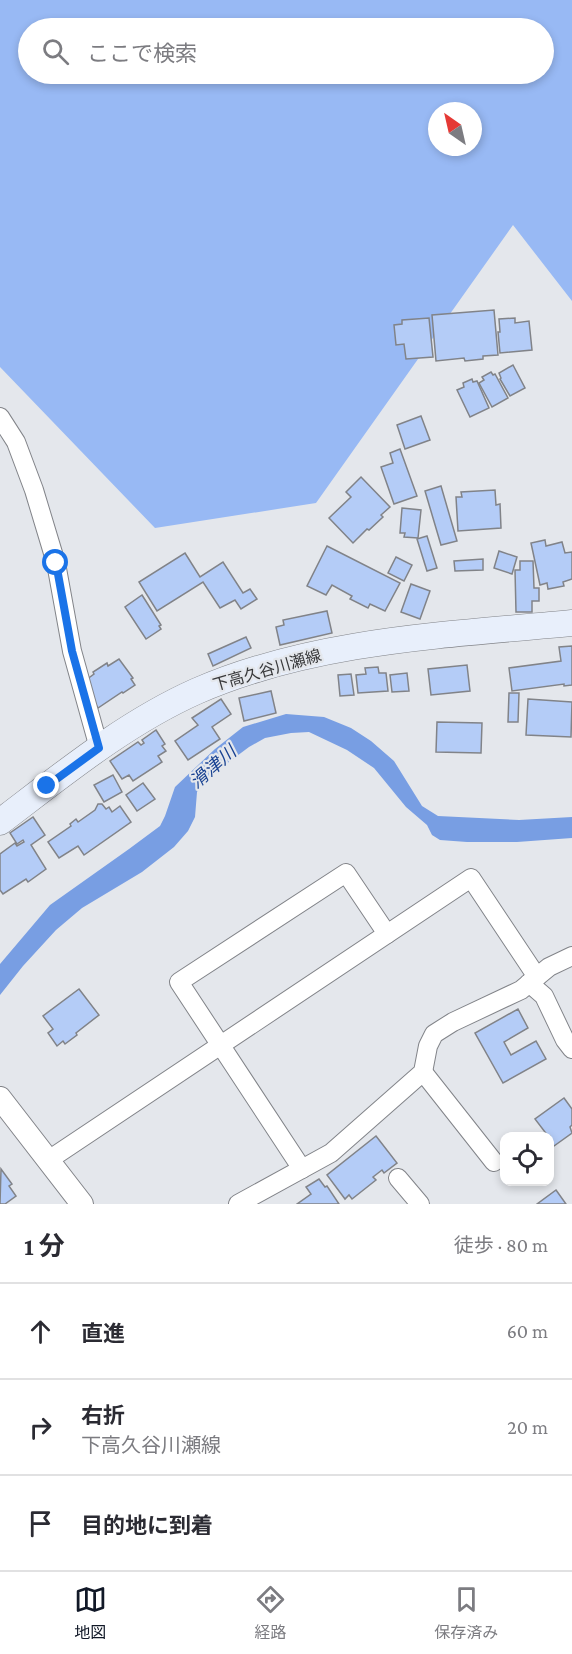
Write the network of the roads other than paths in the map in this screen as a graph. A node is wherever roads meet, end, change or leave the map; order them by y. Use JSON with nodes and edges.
{"nodes":[{"id":1,"x":0,"y":417,"type":"edge"},
{"id":2,"x":572,"y":623,"type":"edge"},
{"id":3,"x":99,"y":748,"type":"junction"},
{"id":4,"x":0,"y":822,"type":"edge"},
{"id":5,"x":387,"y":934,"type":"junction"},
{"id":6,"x":572,"y":956,"type":"edge"},
{"id":7,"x":533,"y":980,"type":"junction"},
{"id":8,"x":221,"y":1045,"type":"junction"},
{"id":9,"x":572,"y":1049,"type":"edge"},
{"id":10,"x":423,"y":1072,"type":"junction"},
{"id":11,"x":0,"y":1098,"type":"edge"},
{"id":12,"x":47,"y":1161,"type":"junction"},
{"id":13,"x":494,"y":1162,"type":"dead end"},
{"id":14,"x":302,"y":1169,"type":"junction"},
{"id":15,"x":398,"y":1178,"type":"dead end"},
{"id":16,"x":82,"y":1204,"type":"edge"},
{"id":17,"x":238,"y":1204,"type":"edge"},
{"id":18,"x":420,"y":1204,"type":"edge"}],
"edges":[{"from":1,"to":3,"type":"street"},
{"from":2,"to":3,"type":"main road","name":"下高久谷川瀬線"},
{"from":3,"to":4,"type":"main road","name":"下高久谷川瀬線"},
{"from":5,"to":7,"type":"street"},
{"from":5,"to":8,"type":"street"},
{"from":5,"to":8,"type":"street"},
{"from":6,"to":7,"type":"street"},
{"from":7,"to":9,"type":"street"},
{"from":7,"to":10,"type":"street"},
{"from":8,"to":12,"type":"street"},
{"from":8,"to":14,"type":"street"},
{"from":10,"to":13,"type":"street"},
{"from":10,"to":14,"type":"street"},
{"from":11,"to":12,"type":"street"},
{"from":12,"to":16,"type":"street"},
{"from":14,"to":17,"type":"street"},
{"from":15,"to":18,"type":"street"}]}
